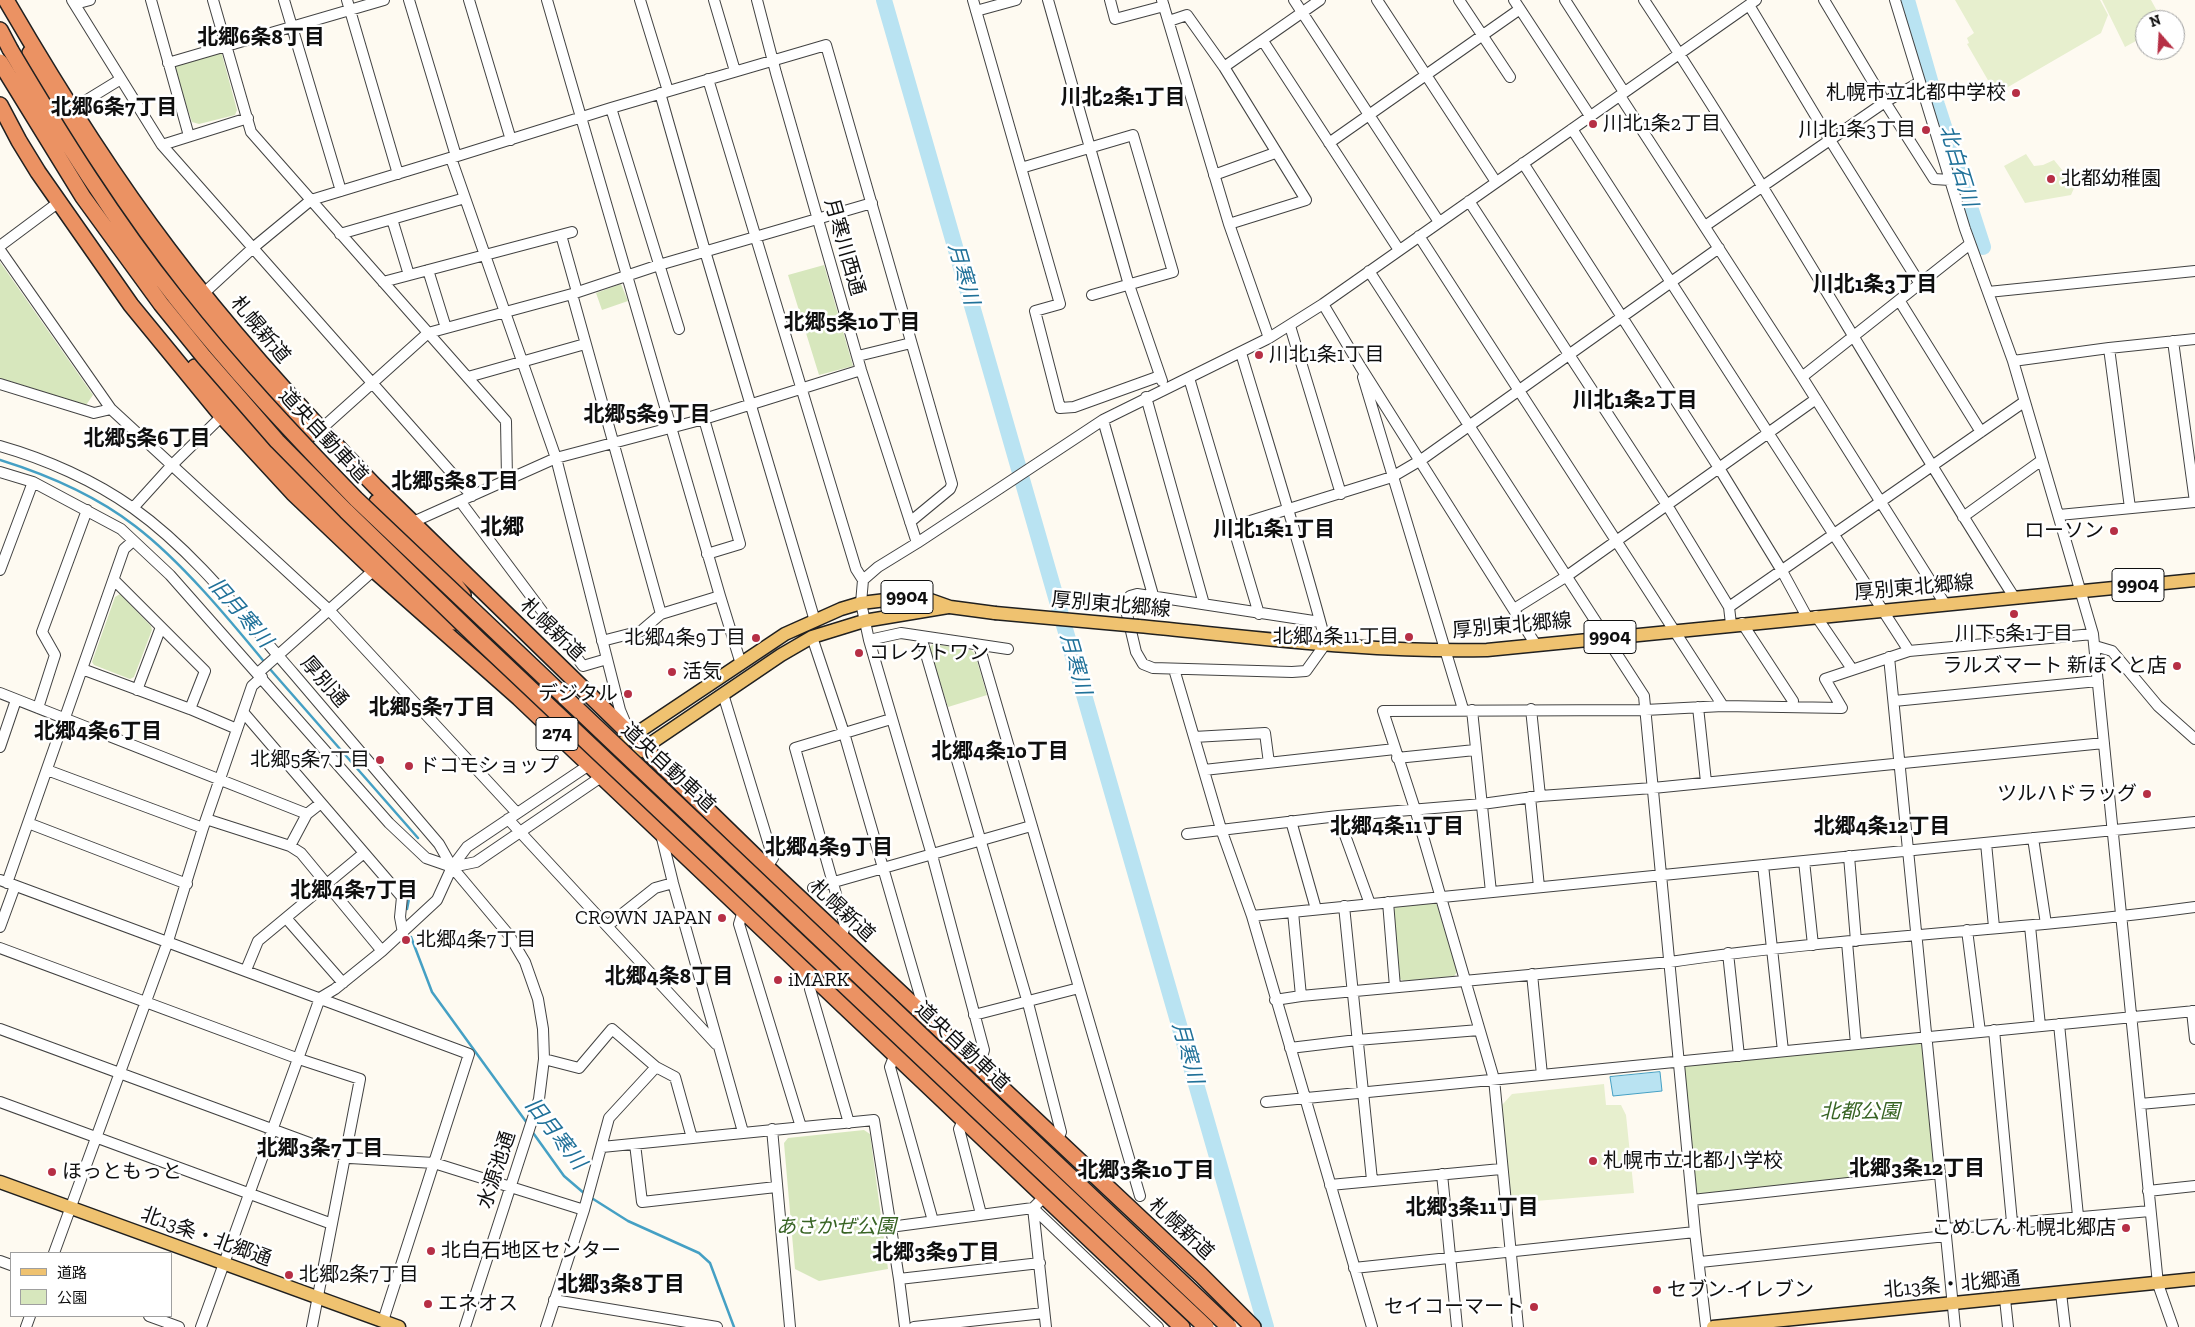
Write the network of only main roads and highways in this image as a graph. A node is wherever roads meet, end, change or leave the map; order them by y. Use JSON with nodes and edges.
{"nodes":[{"id":1,"x":6,"y":0,"type":"edge"},
{"id":2,"x":16,"y":17,"type":"junction"},
{"id":3,"x":0,"y":30,"type":"edge"},
{"id":4,"x":0,"y":62,"type":"edge"},
{"id":5,"x":0,"y":105,"type":"edge"},
{"id":6,"x":19,"y":141,"type":"junction"},
{"id":7,"x":2195,"y":580,"type":"edge"},
{"id":8,"x":950,"y":607,"type":"junction"},
{"id":9,"x":482,"y":620,"type":"junction"},
{"id":10,"x":478,"y":639,"type":"junction"},
{"id":11,"x":631,"y":735,"type":"junction"},
{"id":12,"x":644,"y":746,"type":"junction"},
{"id":13,"x":589,"y":765,"type":"junction"},
{"id":14,"x":601,"y":777,"type":"junction"},
{"id":15,"x":0,"y":1182,"type":"edge"},
{"id":16,"x":2195,"y":1279,"type":"edge"},
{"id":17,"x":399,"y":1327,"type":"edge"},
{"id":18,"x":1182,"y":1327,"type":"edge"},
{"id":19,"x":1206,"y":1327,"type":"edge"},
{"id":20,"x":1229,"y":1327,"type":"edge"},
{"id":21,"x":1253,"y":1327,"type":"edge"},
{"id":22,"x":1713,"y":1327,"type":"edge"}],
"edges":[{"from":1,"to":2,"type":"highway","name":"札幌新道","number":"274"},
{"from":2,"to":9,"type":"highway","bridge":true},
{"from":2,"to":11,"type":"highway","name":"札幌新道","number":"274"},
{"from":3,"to":9,"type":"highway","name":"道央自動車道","bridge":true},
{"from":4,"to":10,"type":"highway","name":"道央自動車道","bridge":true},
{"from":5,"to":6,"type":"highway","number":"274"},
{"from":6,"to":10,"type":"highway","bridge":true},
{"from":6,"to":13,"type":"highway","number":"274"},
{"from":7,"to":8,"type":"main road","name":"厚別東北郷線","number":"9904","bridge":true},
{"from":8,"to":11,"type":"main road","name":"厚別東北郷線","number":"9904"},
{"from":8,"to":12,"type":"main road","name":"厚別東北郷線","number":"9904"},
{"from":9,"to":20,"type":"highway","name":"道央自動車道","bridge":true},
{"from":10,"to":19,"type":"highway","name":"道央自動車道","bridge":true},
{"from":11,"to":12,"type":"highway","name":"札幌新道","number":"274"},
{"from":11,"to":13,"type":"main road","name":"厚別東北郷線","number":"9904"},
{"from":12,"to":14,"type":"main road","name":"厚別東北郷線","number":"9904"},
{"from":12,"to":21,"type":"highway","name":"札幌新道","number":"274"},
{"from":13,"to":14,"type":"highway","number":"274"},
{"from":14,"to":18,"type":"highway","number":"274"},
{"from":15,"to":17,"type":"main road","name":"北13条・北郷通"},
{"from":16,"to":22,"type":"main road","name":"北13条・北郷通"}]}
